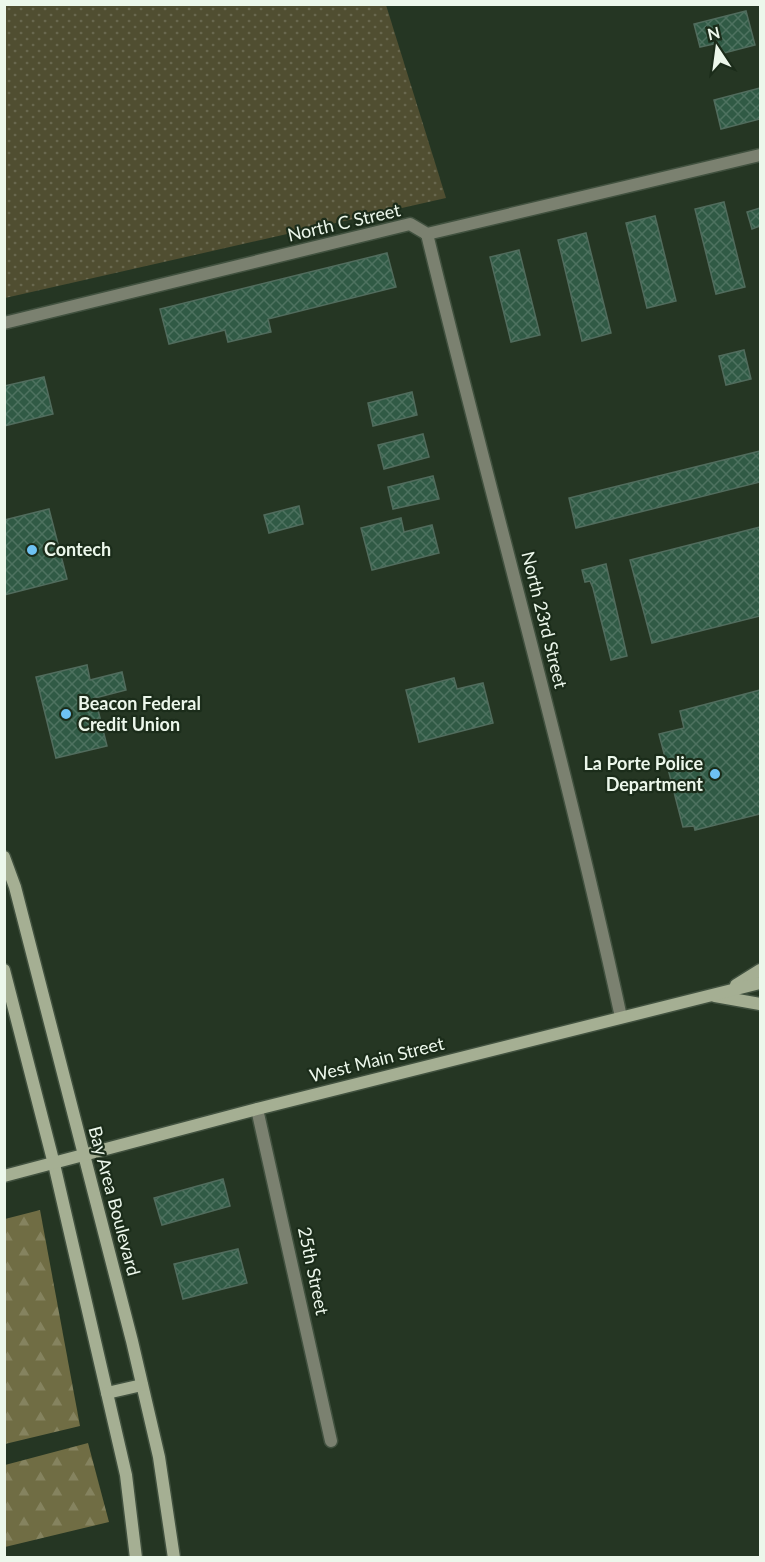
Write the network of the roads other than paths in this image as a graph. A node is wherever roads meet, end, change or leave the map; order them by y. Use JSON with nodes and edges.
{"nodes":[{"id":1,"x":760,"y":155,"type":"edge"},
{"id":2,"x":427,"y":234,"type":"junction"},
{"id":3,"x":4,"y":323,"type":"edge"},
{"id":4,"x":5,"y":859,"type":"edge"},
{"id":5,"x":4,"y":970,"type":"edge"},
{"id":6,"x":760,"y":970,"type":"edge"},
{"id":7,"x":760,"y":983,"type":"edge"},
{"id":8,"x":724,"y":992,"type":"junction"},
{"id":9,"x":711,"y":995,"type":"junction"},
{"id":10,"x":760,"y":1004,"type":"edge"},
{"id":11,"x":621,"y":1017,"type":"junction"},
{"id":12,"x":257,"y":1109,"type":"junction"},
{"id":13,"x":83,"y":1156,"type":"junction"},
{"id":14,"x":54,"y":1164,"type":"junction"},
{"id":15,"x":4,"y":1176,"type":"edge"},
{"id":16,"x":142,"y":1385,"type":"junction"},
{"id":17,"x":107,"y":1393,"type":"junction"},
{"id":18,"x":331,"y":1442,"type":"dead end"},
{"id":19,"x":136,"y":1557,"type":"edge"},
{"id":20,"x":174,"y":1557,"type":"edge"}],
"edges":[{"from":1,"to":2,"type":"street","name":"North C Street"},
{"from":2,"to":3,"type":"street","name":"North C Street"},
{"from":2,"to":11,"type":"street","name":"North 23rd Street"},
{"from":4,"to":13,"type":"main road","name":"Bay Area Boulevard"},
{"from":5,"to":14,"type":"main road"},
{"from":6,"to":8,"type":"main road"},
{"from":7,"to":8,"type":"main road","name":"West Main Street"},
{"from":8,"to":9,"type":"main road","name":"West Main Street"},
{"from":9,"to":10,"type":"main road"},
{"from":9,"to":11,"type":"main road","name":"West Main Street"},
{"from":11,"to":12,"type":"main road","name":"West Main Street"},
{"from":12,"to":13,"type":"main road","name":"West Main Street"},
{"from":12,"to":18,"type":"street","name":"25th Street"},
{"from":13,"to":14,"type":"main road","name":"West Main Street"},
{"from":13,"to":16,"type":"main road","name":"Bay Area Boulevard"},
{"from":14,"to":15,"type":"main road","name":"West Main Street"},
{"from":14,"to":17,"type":"main road"},
{"from":16,"to":17,"type":"main road"},
{"from":16,"to":20,"type":"main road","name":"Bay Area Boulevard"},
{"from":17,"to":19,"type":"main road"}]}
